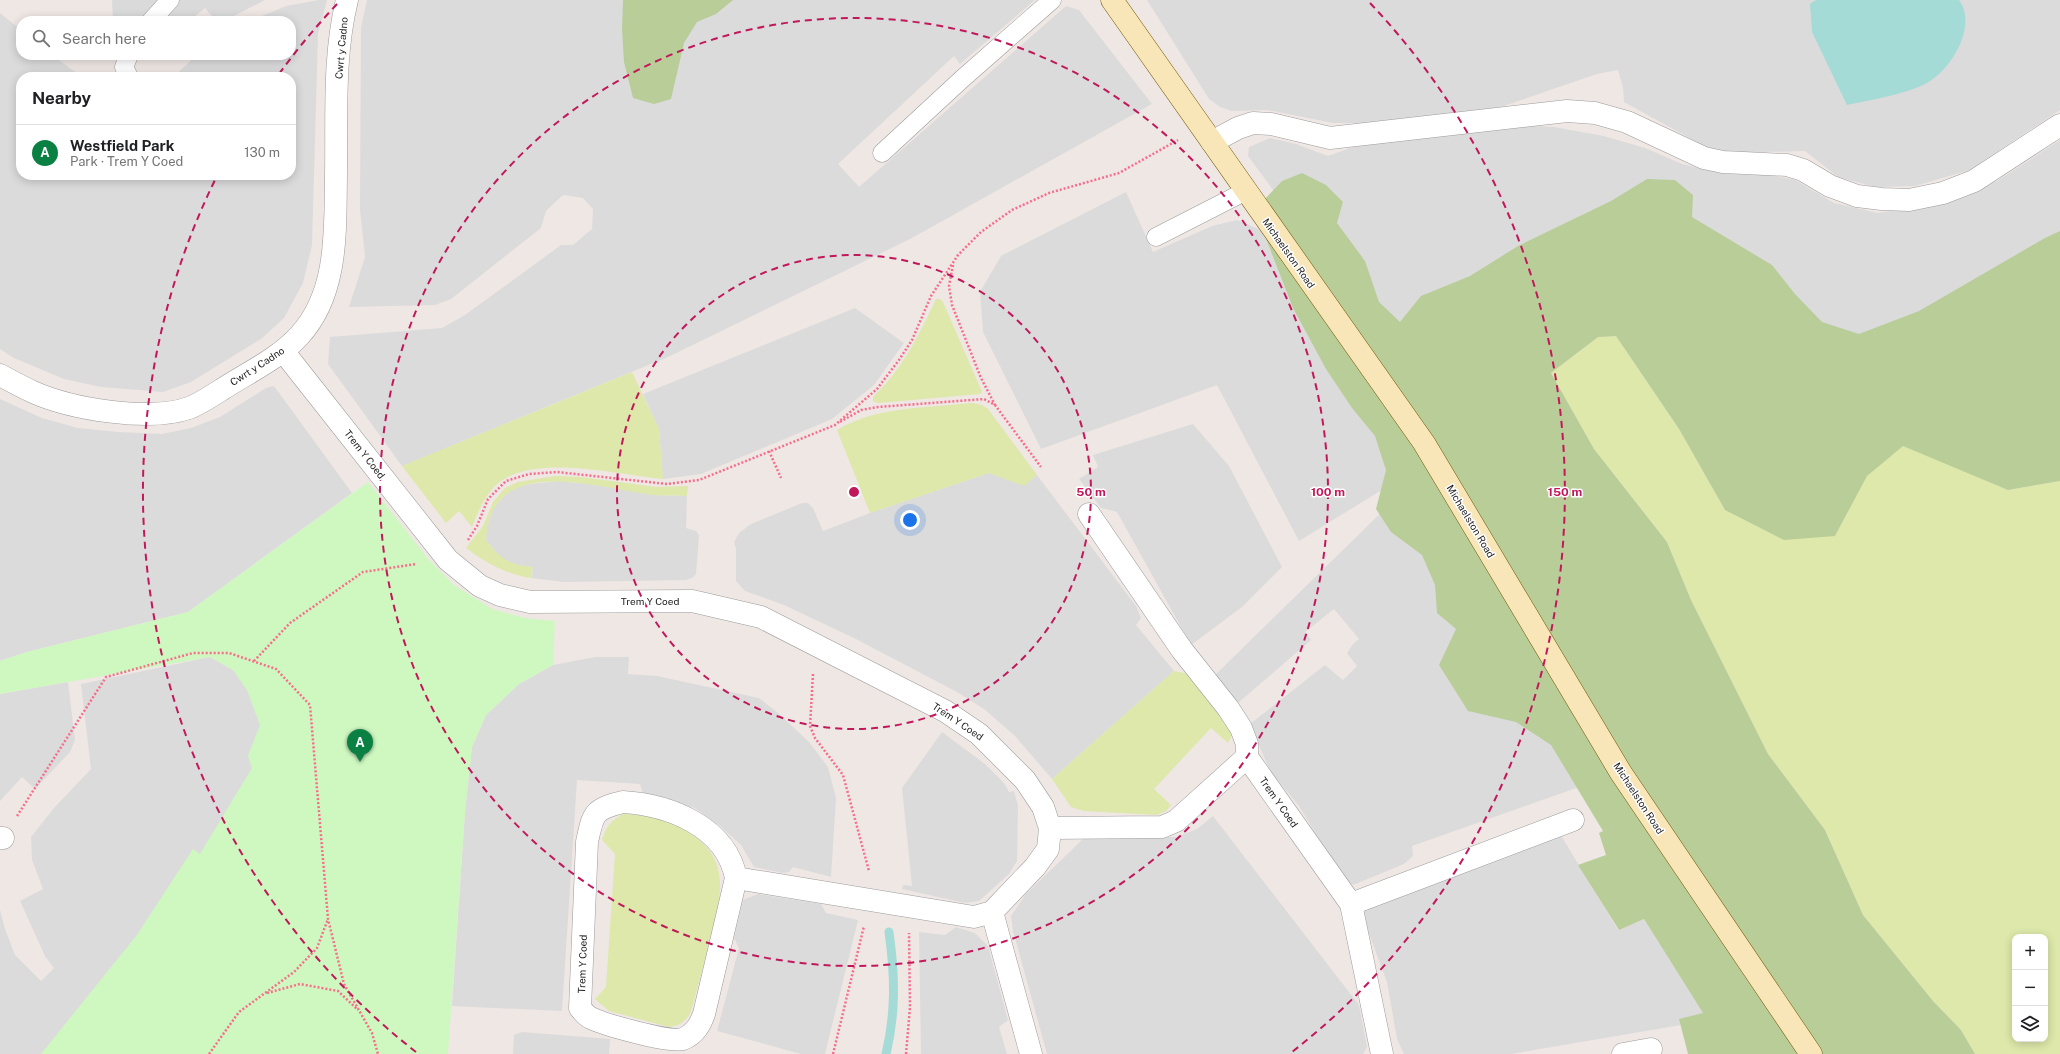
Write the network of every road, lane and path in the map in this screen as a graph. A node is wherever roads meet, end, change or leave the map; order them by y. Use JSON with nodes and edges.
{"nodes":[{"id":1,"x":170,"y":0,"type":"edge"},
{"id":2,"x":347,"y":0,"type":"edge"},
{"id":3,"x":1052,"y":0,"type":"edge"},
{"id":4,"x":1112,"y":0,"type":"edge"},
{"id":5,"x":156,"y":16,"type":"edge"},
{"id":6,"x":127,"y":60,"type":"edge"},
{"id":7,"x":126,"y":72,"type":"edge"},
{"id":8,"x":2060,"y":125,"type":"edge"},
{"id":9,"x":1206,"y":135,"type":"junction"},
{"id":10,"x":882,"y":153,"type":"dead end"},
{"id":11,"x":1246,"y":192,"type":"junction"},
{"id":12,"x":1156,"y":237,"type":"dead end"},
{"id":13,"x":953,"y":263,"type":"junction"},
{"id":14,"x":283,"y":351,"type":"junction"},
{"id":15,"x":0,"y":375,"type":"edge"},
{"id":16,"x":995,"y":405,"type":"junction"},
{"id":17,"x":835,"y":425,"type":"junction"},
{"id":18,"x":769,"y":451,"type":"junction"},
{"id":19,"x":1041,"y":468,"type":"dead end"},
{"id":20,"x":781,"y":478,"type":"dead end"},
{"id":21,"x":1089,"y":514,"type":"dead end"},
{"id":22,"x":448,"y":560,"type":"junction"},
{"id":23,"x":254,"y":662,"type":"junction"},
{"id":24,"x":813,"y":679,"type":"dead end"},
{"id":25,"x":1247,"y":757,"type":"junction"},
{"id":26,"x":1573,"y":820,"type":"dead end"},
{"id":27,"x":1050,"y":828,"type":"junction"},
{"id":28,"x":2,"y":838,"type":"edge"},
{"id":29,"x":736,"y":878,"type":"junction"},
{"id":30,"x":871,"y":878,"type":"dead end"},
{"id":31,"x":1352,"y":904,"type":"junction"},
{"id":32,"x":908,"y":907,"type":"junction"},
{"id":33,"x":992,"y":912,"type":"junction"},
{"id":34,"x":328,"y":919,"type":"junction"},
{"id":35,"x":864,"y":923,"type":"dead end"},
{"id":36,"x":264,"y":993,"type":"junction"},
{"id":37,"x":360,"y":1012,"type":"junction"},
{"id":38,"x":1651,"y":1049,"type":"dead end"},
{"id":39,"x":210,"y":1054,"type":"edge"},
{"id":40,"x":378,"y":1054,"type":"edge"},
{"id":41,"x":833,"y":1054,"type":"edge"},
{"id":42,"x":906,"y":1054,"type":"edge"},
{"id":43,"x":1031,"y":1054,"type":"edge"},
{"id":44,"x":1382,"y":1054,"type":"edge"},
{"id":45,"x":1623,"y":1054,"type":"edge"},
{"id":46,"x":1811,"y":1054,"type":"edge"}],
"edges":[{"from":1,"to":5,"type":"lane"},
{"from":2,"to":14,"type":"street","name":"Cwrt y Cadno"},
{"from":3,"to":10,"type":"lane"},
{"from":4,"to":9,"type":"street","name":"Michaelston Road"},
{"from":6,"to":7,"type":"lane"},
{"from":8,"to":9,"type":"street"},
{"from":9,"to":11,"type":"street","name":"Michaelston Road"},
{"from":9,"to":13,"type":"path"},
{"from":11,"to":12,"type":"lane"},
{"from":11,"to":46,"type":"street","name":"Michaelston Road"},
{"from":13,"to":16,"type":"path"},
{"from":13,"to":17,"type":"path"},
{"from":14,"to":15,"type":"street","name":"Cwrt y Cadno"},
{"from":14,"to":22,"type":"street","name":"Trem Y Coed"},
{"from":16,"to":17,"type":"path"},
{"from":16,"to":19,"type":"path"},
{"from":17,"to":18,"type":"path"},
{"from":18,"to":20,"type":"path"},
{"from":18,"to":22,"type":"path"},
{"from":21,"to":25,"type":"street"},
{"from":22,"to":23,"type":"path"},
{"from":22,"to":27,"type":"street","name":"Trem Y Coed"},
{"from":23,"to":28,"type":"path"},
{"from":23,"to":34,"type":"path"},
{"from":24,"to":30,"type":"path"},
{"from":25,"to":27,"type":"street"},
{"from":25,"to":31,"type":"street","name":"Trem Y Coed"},
{"from":26,"to":31,"type":"street"},
{"from":27,"to":33,"type":"street","name":"Trem Y Coed"},
{"from":29,"to":29,"type":"street","name":"Trem Y Coed"},
{"from":29,"to":32,"type":"street"},
{"from":31,"to":44,"type":"street","name":"Trem Y Coed"},
{"from":32,"to":33,"type":"street"},
{"from":32,"to":42,"type":"path"},
{"from":33,"to":43,"type":"street"},
{"from":34,"to":36,"type":"path"},
{"from":34,"to":37,"type":"path"},
{"from":35,"to":41,"type":"path"},
{"from":36,"to":37,"type":"path"},
{"from":36,"to":39,"type":"path"},
{"from":37,"to":40,"type":"path"},
{"from":38,"to":45,"type":"street"}]}
